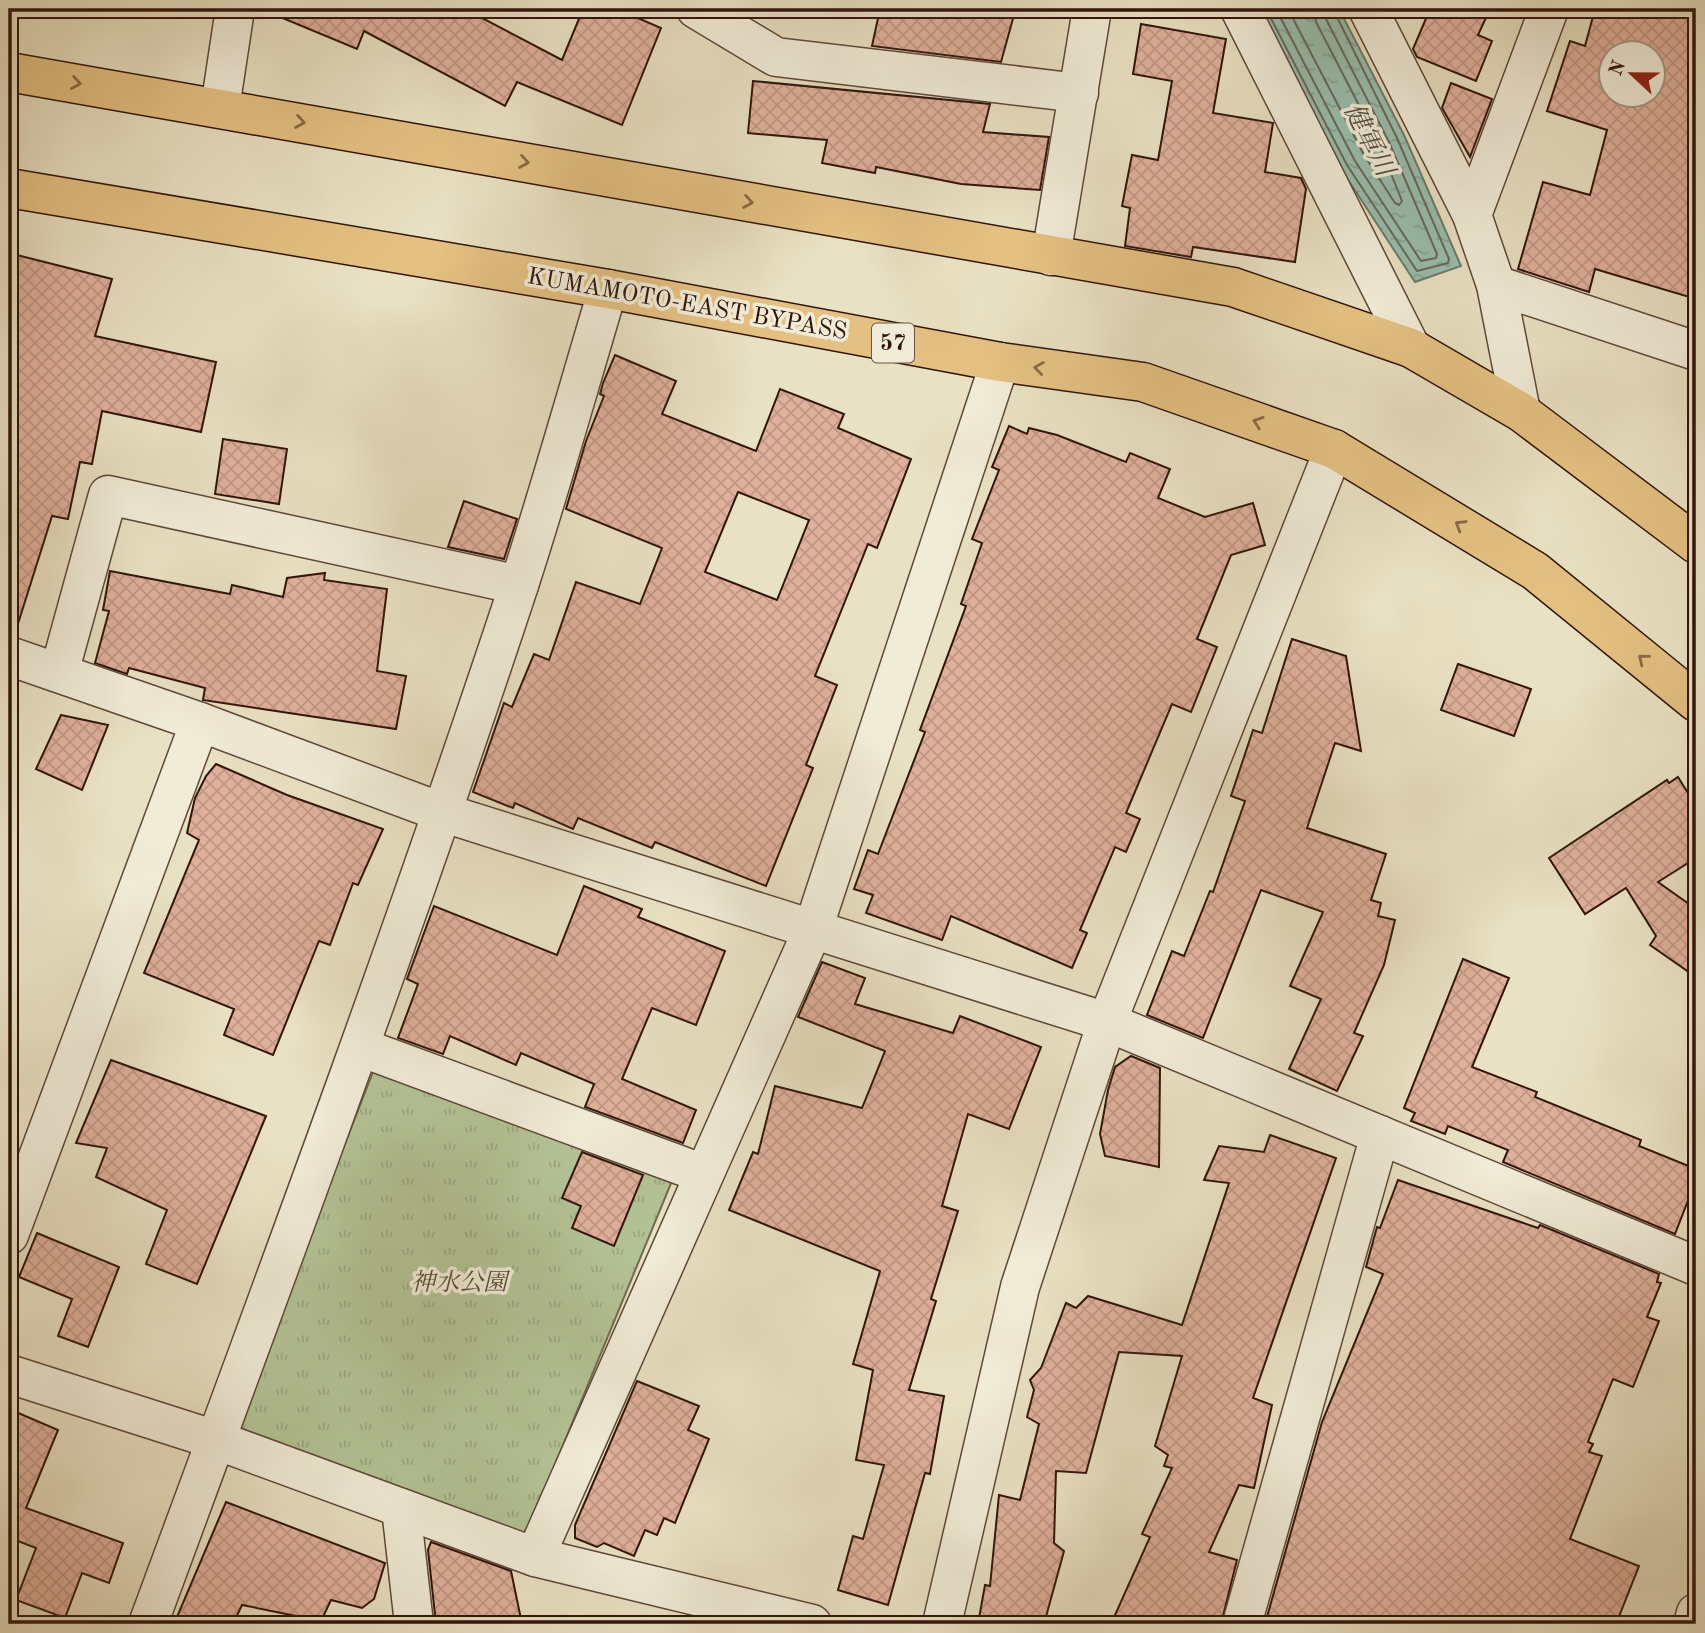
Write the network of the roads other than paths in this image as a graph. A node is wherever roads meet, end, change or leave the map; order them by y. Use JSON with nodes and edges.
{"nodes":[{"id":1,"x":235,"y":9,"type":"edge"},
{"id":2,"x":696,"y":9,"type":"edge"},
{"id":3,"x":1093,"y":9,"type":"edge"},
{"id":4,"x":1240,"y":9,"type":"edge"},
{"id":5,"x":1368,"y":9,"type":"edge"},
{"id":6,"x":1549,"y":9,"type":"edge"},
{"id":7,"x":9,"y":72,"type":"edge"},
{"id":8,"x":1079,"y":93,"type":"junction"},
{"id":9,"x":220,"y":108,"type":"junction"},
{"id":10,"x":9,"y":188,"type":"edge"},
{"id":11,"x":1472,"y":215,"type":"junction"},
{"id":12,"x":1051,"y":256,"type":"junction"},
{"id":13,"x":1496,"y":285,"type":"junction"},
{"id":14,"x":608,"y":289,"type":"junction"},
{"id":15,"x":1412,"y":348,"type":"junction"},
{"id":16,"x":1696,"y":351,"type":"edge"},
{"id":17,"x":1000,"y":362,"type":"junction"},
{"id":18,"x":1521,"y":412,"type":"junction"},
{"id":19,"x":1334,"y":449,"type":"junction"},
{"id":20,"x":1696,"y":544,"type":"edge"},
{"id":21,"x":519,"y":586,"type":"junction"},
{"id":22,"x":9,"y":656,"type":"edge"},
{"id":23,"x":59,"y":673,"type":"junction"},
{"id":24,"x":1696,"y":702,"type":"edge"},
{"id":25,"x":200,"y":722,"type":"junction"},
{"id":26,"x":441,"y":811,"type":"junction"},
{"id":27,"x":813,"y":929,"type":"junction"},
{"id":28,"x":1107,"y":1022,"type":"junction"},
{"id":29,"x":360,"y":1047,"type":"junction"},
{"id":30,"x":1380,"y":1135,"type":"junction"},
{"id":31,"x":704,"y":1174,"type":"junction"},
{"id":32,"x":9,"y":1235,"type":"edge"},
{"id":33,"x":1696,"y":1266,"type":"edge"},
{"id":34,"x":9,"y":1374,"type":"edge"},
{"id":35,"x":216,"y":1440,"type":"junction"},
{"id":36,"x":401,"y":1508,"type":"junction"},
{"id":37,"x":535,"y":1558,"type":"junction"},
{"id":38,"x":1696,"y":1613,"type":"edge"},
{"id":39,"x":148,"y":1624,"type":"edge"},
{"id":40,"x":414,"y":1624,"type":"edge"},
{"id":41,"x":812,"y":1624,"type":"edge"},
{"id":42,"x":942,"y":1624,"type":"edge"},
{"id":43,"x":1242,"y":1624,"type":"edge"},
{"id":44,"x":1693,"y":1624,"type":"edge"}],
"edges":[{"from":1,"to":9,"type":"street"},
{"from":2,"to":8,"type":"street"},
{"from":3,"to":8,"type":"street"},
{"from":4,"to":15,"type":"street"},
{"from":5,"to":11,"type":"street"},
{"from":6,"to":11,"type":"street"},
{"from":7,"to":9,"type":"highway","one_way":true},
{"from":8,"to":12,"type":"street"},
{"from":9,"to":12,"type":"highway","one_way":true},
{"from":10,"to":14,"type":"highway","name":"KUMAMOTO-EAST BYPASS","number":"57"},
{"from":11,"to":13,"type":"street"},
{"from":12,"to":15,"type":"highway"},
{"from":13,"to":16,"type":"street"},
{"from":13,"to":18,"type":"street"},
{"from":14,"to":17,"type":"highway","name":"KUMAMOTO-EAST BYPASS","number":"57"},
{"from":14,"to":21,"type":"street"},
{"from":15,"to":18,"type":"highway"},
{"from":19,"to":17,"type":"highway","name":"KUMAMOTO-EAST BYPASS","number":"57","one_way":true},
{"from":17,"to":27,"type":"street"},
{"from":18,"to":20,"type":"highway"},
{"from":24,"to":19,"type":"highway","name":"KUMAMOTO-EAST BYPASS","number":"57","one_way":true},
{"from":19,"to":28,"type":"street"},
{"from":21,"to":23,"type":"street"},
{"from":21,"to":26,"type":"street"},
{"from":22,"to":23,"type":"street"},
{"from":23,"to":25,"type":"street"},
{"from":25,"to":26,"type":"street"},
{"from":25,"to":32,"type":"street"},
{"from":26,"to":27,"type":"street"},
{"from":26,"to":29,"type":"street"},
{"from":27,"to":28,"type":"street"},
{"from":27,"to":31,"type":"street"},
{"from":28,"to":30,"type":"street"},
{"from":28,"to":42,"type":"street"},
{"from":29,"to":31,"type":"street"},
{"from":29,"to":35,"type":"street"},
{"from":30,"to":33,"type":"street"},
{"from":30,"to":43,"type":"street"},
{"from":31,"to":37,"type":"street"},
{"from":34,"to":35,"type":"street"},
{"from":35,"to":36,"type":"street"},
{"from":35,"to":39,"type":"street"},
{"from":36,"to":37,"type":"street"},
{"from":36,"to":40,"type":"street"},
{"from":37,"to":41,"type":"street"},
{"from":38,"to":44,"type":"street"}]}
